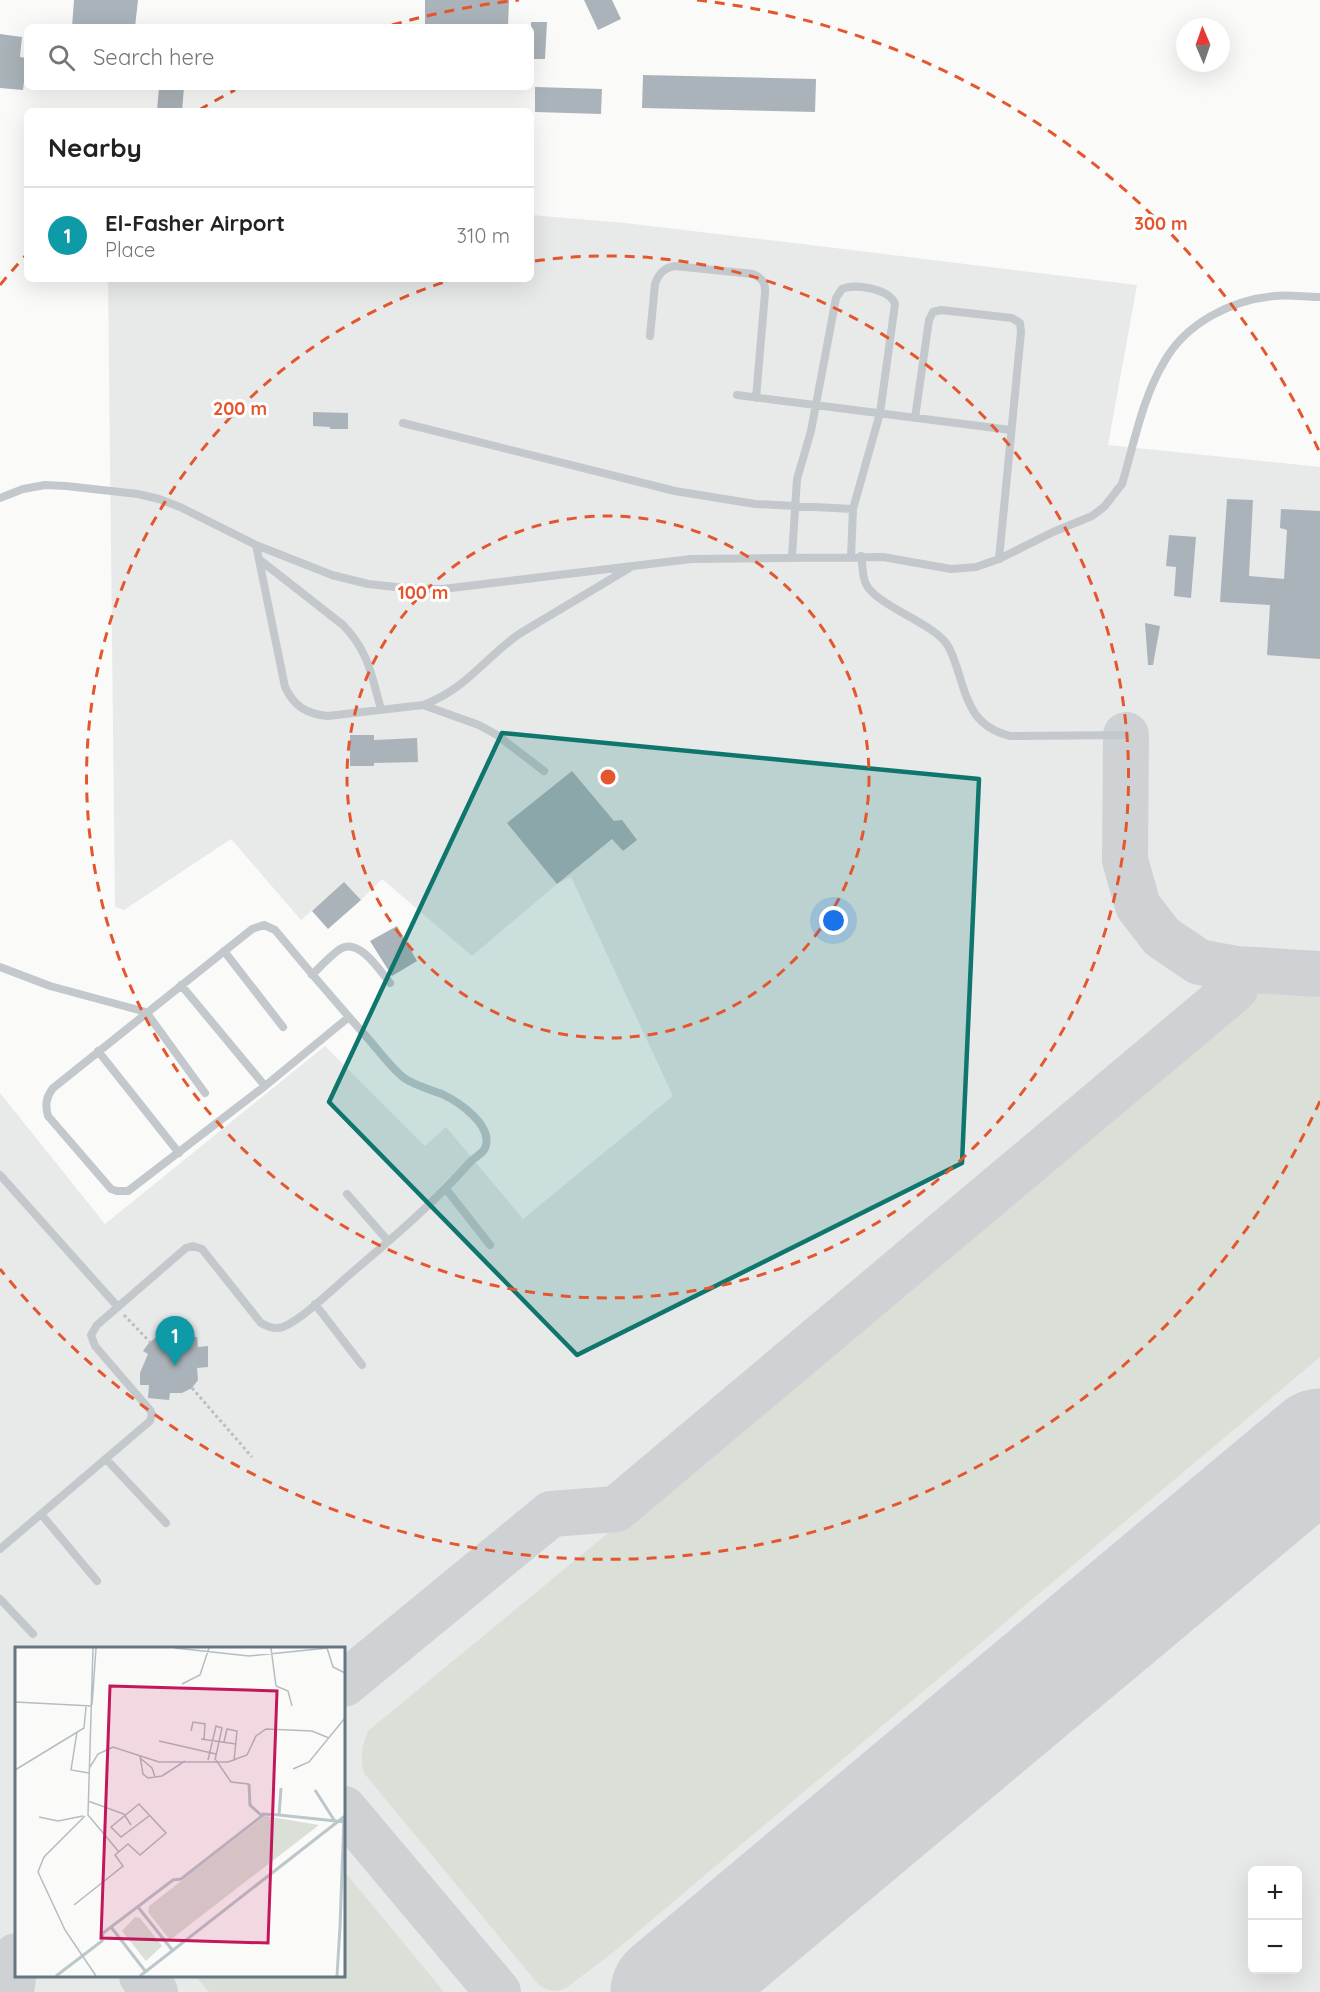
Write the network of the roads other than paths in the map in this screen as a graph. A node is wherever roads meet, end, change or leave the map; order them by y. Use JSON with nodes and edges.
{"nodes":[{"id":1,"x":1320,"y":297,"type":"edge"},
{"id":2,"x":650,"y":336,"type":"dead end"},
{"id":3,"x":737,"y":395,"type":"dead end"},
{"id":4,"x":756,"y":398,"type":"junction"},
{"id":5,"x":816,"y":405,"type":"junction"},
{"id":6,"x":880,"y":413,"type":"junction"},
{"id":7,"x":915,"y":418,"type":"junction"},
{"id":8,"x":403,"y":423,"type":"dead end"},
{"id":9,"x":1011,"y":430,"type":"junction"},
{"id":10,"x":0,"y":498,"type":"edge"},
{"id":11,"x":795,"y":507,"type":"junction"},
{"id":12,"x":853,"y":510,"type":"junction"},
{"id":13,"x":256,"y":545,"type":"junction"},
{"id":14,"x":851,"y":556,"type":"junction"},
{"id":15,"x":861,"y":556,"type":"junction"},
{"id":16,"x":792,"y":557,"type":"junction"},
{"id":17,"x":260,"y":559,"type":"junction"},
{"id":18,"x":999,"y":559,"type":"junction"},
{"id":19,"x":634,"y":565,"type":"junction"},
{"id":20,"x":423,"y":705,"type":"junction"},
{"id":21,"x":381,"y":709,"type":"junction"},
{"id":22,"x":1126,"y":735,"type":"dead end"},
{"id":23,"x":544,"y":771,"type":"dead end"},
{"id":24,"x":224,"y":951,"type":"junction"},
{"id":25,"x":0,"y":967,"type":"edge"},
{"id":26,"x":312,"y":975,"type":"junction"},
{"id":27,"x":390,"y":983,"type":"dead end"},
{"id":28,"x":181,"y":985,"type":"junction"},
{"id":29,"x":146,"y":1012,"type":"junction"},
{"id":30,"x":349,"y":1017,"type":"junction"},
{"id":31,"x":283,"y":1027,"type":"dead end"},
{"id":32,"x":98,"y":1051,"type":"junction"},
{"id":33,"x":265,"y":1086,"type":"junction"},
{"id":34,"x":205,"y":1093,"type":"dead end"},
{"id":35,"x":179,"y":1153,"type":"junction"},
{"id":36,"x":0,"y":1174,"type":"edge"},
{"id":37,"x":446,"y":1190,"type":"junction"},
{"id":38,"x":347,"y":1194,"type":"dead end"},
{"id":39,"x":388,"y":1241,"type":"junction"},
{"id":40,"x":490,"y":1245,"type":"dead end"},
{"id":41,"x":315,"y":1304,"type":"junction"},
{"id":42,"x":118,"y":1307,"type":"junction"},
{"id":43,"x":362,"y":1365,"type":"dead end"},
{"id":44,"x":106,"y":1459,"type":"junction"},
{"id":45,"x":41,"y":1514,"type":"junction"},
{"id":46,"x":166,"y":1523,"type":"dead end"},
{"id":47,"x":0,"y":1549,"type":"edge"},
{"id":48,"x":97,"y":1581,"type":"dead end"},
{"id":49,"x":0,"y":1599,"type":"edge"},
{"id":50,"x":33,"y":1634,"type":"dead end"}],
"edges":[{"from":1,"to":18,"type":"lane"},
{"from":2,"to":4,"type":"lane"},
{"from":3,"to":4,"type":"lane"},
{"from":4,"to":5,"type":"lane"},
{"from":5,"to":6,"type":"lane"},
{"from":5,"to":6,"type":"lane"},
{"from":5,"to":11,"type":"lane"},
{"from":6,"to":7,"type":"lane"},
{"from":6,"to":12,"type":"lane"},
{"from":7,"to":9,"type":"lane"},
{"from":7,"to":9,"type":"lane"},
{"from":8,"to":11,"type":"lane"},
{"from":9,"to":18,"type":"lane"},
{"from":10,"to":13,"type":"lane"},
{"from":11,"to":12,"type":"lane"},
{"from":11,"to":16,"type":"lane"},
{"from":12,"to":14,"type":"lane"},
{"from":13,"to":17,"type":"lane"},
{"from":13,"to":19,"type":"lane"},
{"from":14,"to":15,"type":"lane"},
{"from":14,"to":16,"type":"lane"},
{"from":15,"to":18,"type":"lane"},
{"from":15,"to":22,"type":"lane"},
{"from":16,"to":19,"type":"lane"},
{"from":17,"to":21,"type":"lane"},
{"from":17,"to":21,"type":"lane"},
{"from":19,"to":20,"type":"lane"},
{"from":20,"to":21,"type":"lane"},
{"from":20,"to":23,"type":"lane"},
{"from":24,"to":26,"type":"lane"},
{"from":24,"to":28,"type":"lane"},
{"from":24,"to":31,"type":"lane"},
{"from":25,"to":29,"type":"lane"},
{"from":26,"to":27,"type":"lane"},
{"from":26,"to":30,"type":"lane"},
{"from":28,"to":29,"type":"lane"},
{"from":28,"to":33,"type":"lane"},
{"from":29,"to":32,"type":"lane"},
{"from":29,"to":34,"type":"lane"},
{"from":30,"to":33,"type":"lane"},
{"from":30,"to":37,"type":"lane"},
{"from":32,"to":35,"type":"lane"},
{"from":32,"to":35,"type":"lane"},
{"from":33,"to":35,"type":"lane"},
{"from":36,"to":42,"type":"lane"},
{"from":37,"to":39,"type":"lane"},
{"from":37,"to":40,"type":"lane"},
{"from":38,"to":39,"type":"lane"},
{"from":39,"to":41,"type":"lane"},
{"from":41,"to":42,"type":"lane"},
{"from":41,"to":43,"type":"lane"},
{"from":42,"to":44,"type":"lane"},
{"from":44,"to":45,"type":"lane"},
{"from":44,"to":46,"type":"lane"},
{"from":45,"to":47,"type":"lane"},
{"from":45,"to":48,"type":"lane"},
{"from":49,"to":50,"type":"lane"}]}
